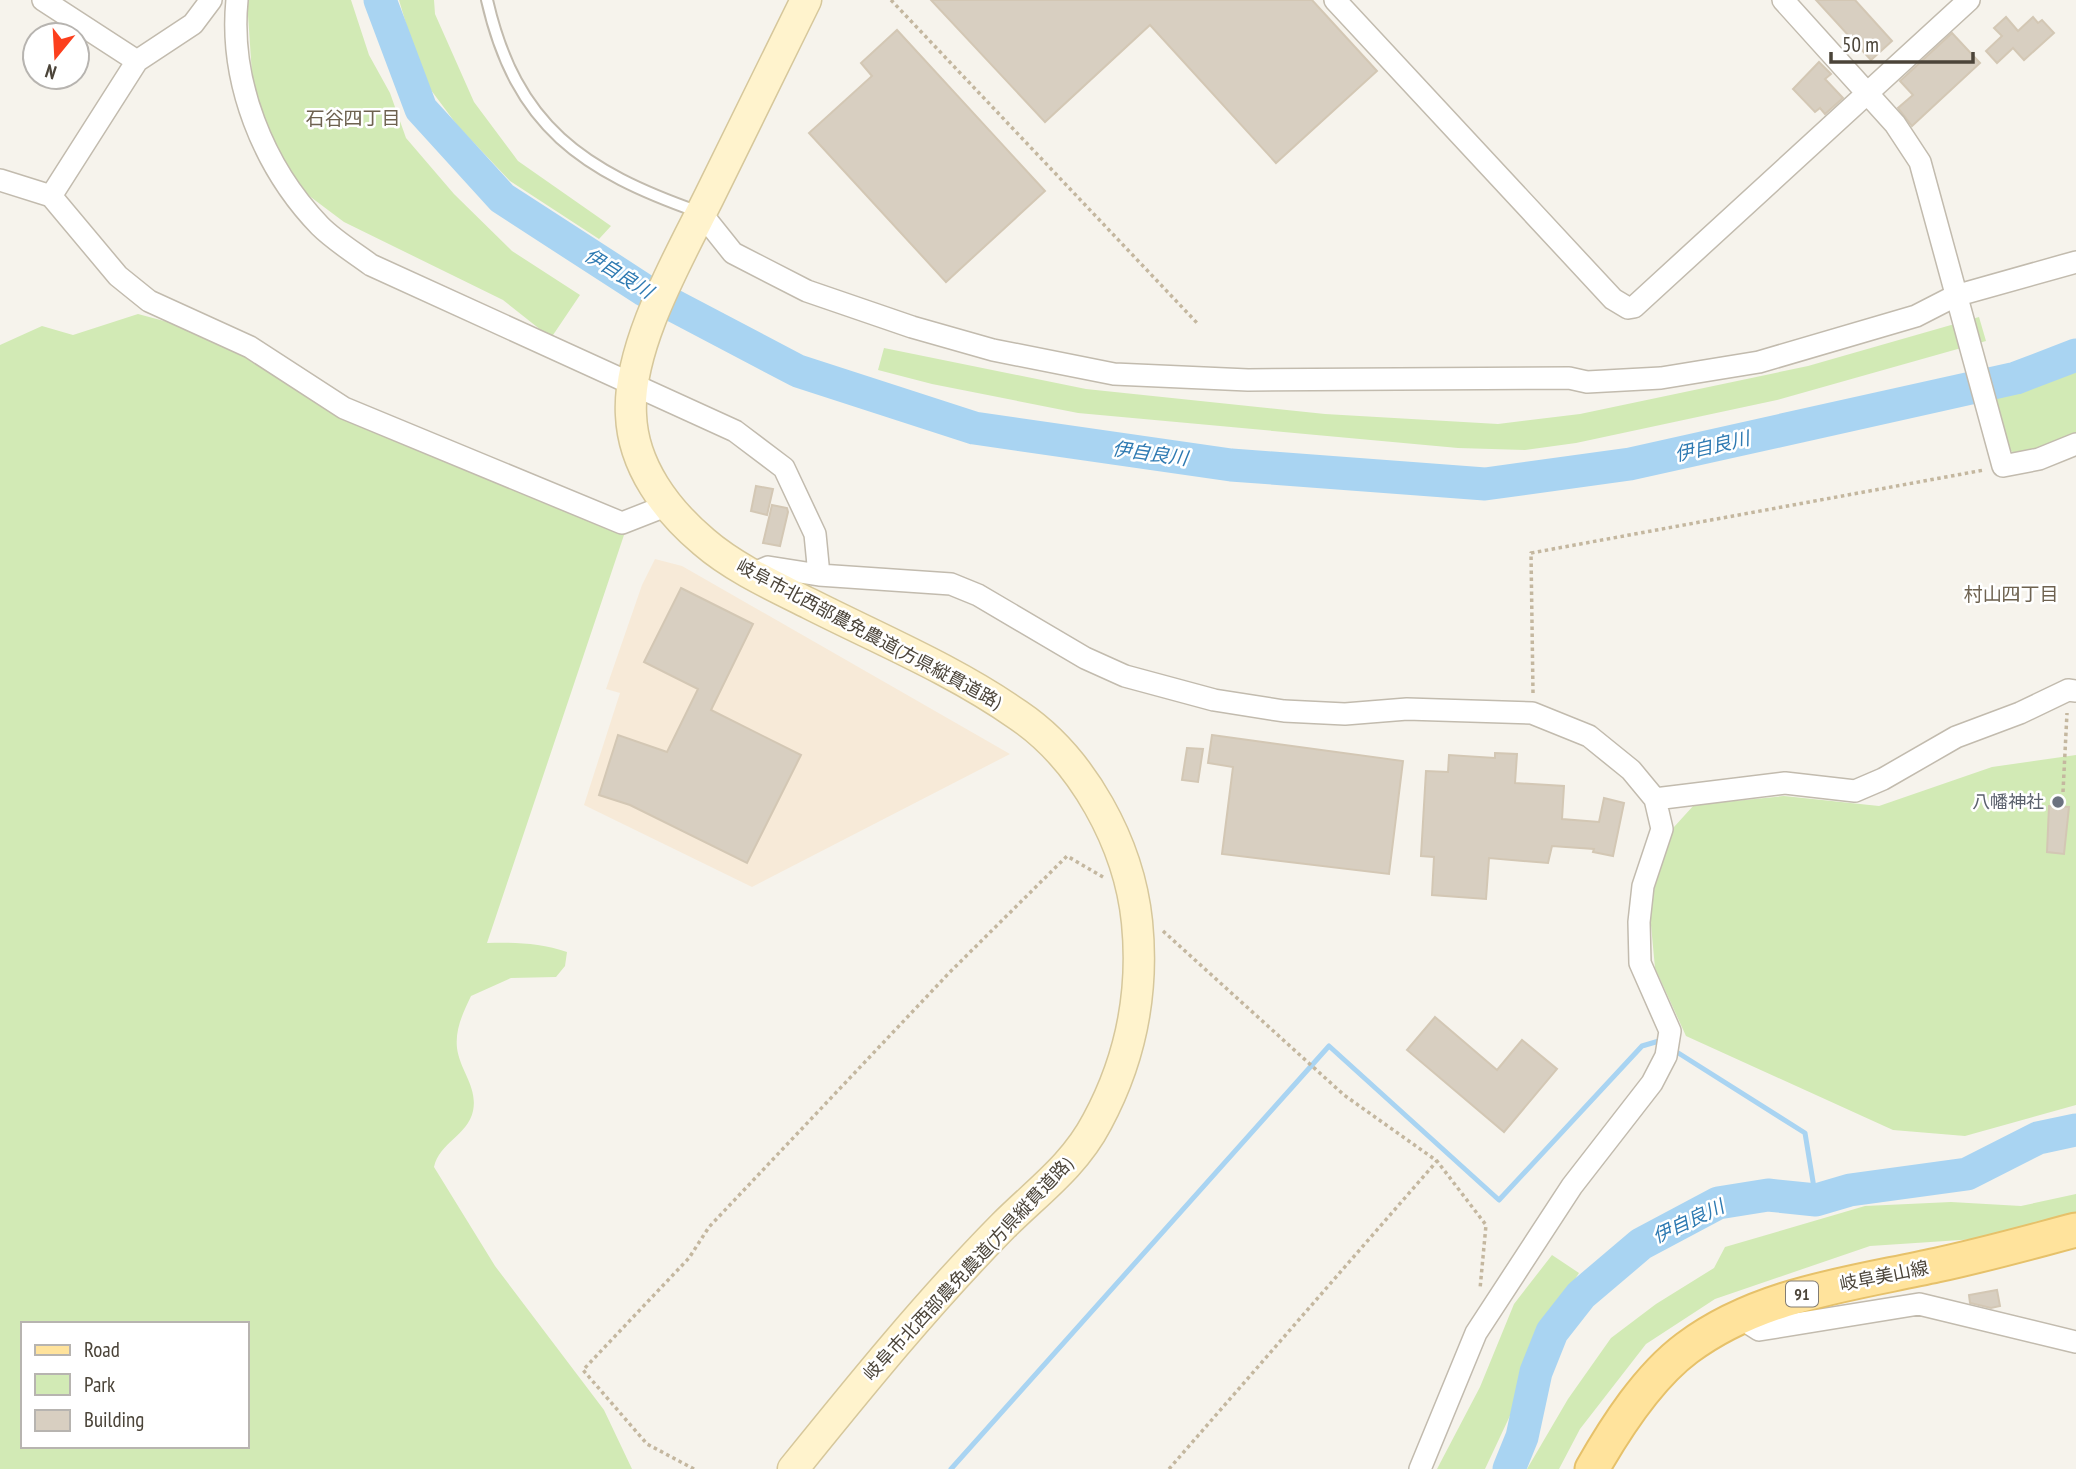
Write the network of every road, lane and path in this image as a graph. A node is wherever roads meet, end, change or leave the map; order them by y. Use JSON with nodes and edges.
{"nodes":[{"id":1,"x":43,"y":0,"type":"edge"},
{"id":2,"x":211,"y":0,"type":"edge"},
{"id":3,"x":237,"y":0,"type":"edge"},
{"id":4,"x":487,"y":0,"type":"edge"},
{"id":5,"x":806,"y":0,"type":"edge"},
{"id":6,"x":891,"y":0,"type":"edge"},
{"id":7,"x":1335,"y":0,"type":"edge"},
{"id":8,"x":1783,"y":0,"type":"edge"},
{"id":9,"x":1969,"y":0,"type":"edge"},
{"id":10,"x":137,"y":61,"type":"junction"},
{"id":11,"x":1864,"y":93,"type":"junction"},
{"id":12,"x":0,"y":180,"type":"edge"},
{"id":13,"x":51,"y":196,"type":"junction"},
{"id":14,"x":697,"y":221,"type":"junction"},
{"id":15,"x":2076,"y":262,"type":"edge"},
{"id":16,"x":1957,"y":304,"type":"junction"},
{"id":17,"x":1199,"y":324,"type":"dead end"},
{"id":18,"x":633,"y":384,"type":"junction"},
{"id":19,"x":2076,"y":444,"type":"edge"},
{"id":20,"x":2001,"y":458,"type":"junction"},
{"id":21,"x":668,"y":505,"type":"junction"},
{"id":22,"x":752,"y":574,"type":"junction"},
{"id":23,"x":819,"y":575,"type":"junction"},
{"id":24,"x":2072,"y":690,"type":"edge"},
{"id":25,"x":1532,"y":713,"type":"junction"},
{"id":26,"x":2063,"y":792,"type":"dead end"},
{"id":27,"x":1655,"y":799,"type":"junction"},
{"id":28,"x":1134,"y":900,"type":"junction"},
{"id":29,"x":1437,"y":1161,"type":"junction"},
{"id":30,"x":2076,"y":1230,"type":"edge"},
{"id":31,"x":1479,"y":1293,"type":"dead end"},
{"id":32,"x":1737,"y":1316,"type":"junction"},
{"id":33,"x":2076,"y":1342,"type":"edge"},
{"id":34,"x":694,"y":1469,"type":"edge"},
{"id":35,"x":793,"y":1469,"type":"edge"},
{"id":36,"x":1169,"y":1469,"type":"edge"},
{"id":37,"x":1420,"y":1469,"type":"edge"},
{"id":38,"x":1592,"y":1469,"type":"edge"}],
"edges":[{"from":1,"to":10,"type":"street"},
{"from":2,"to":10,"type":"street"},
{"from":3,"to":18,"type":"street"},
{"from":4,"to":14,"type":"lane"},
{"from":5,"to":14,"type":"street"},
{"from":6,"to":17,"type":"path"},
{"from":7,"to":11,"type":"street"},
{"from":8,"to":11,"type":"street"},
{"from":9,"to":11,"type":"street"},
{"from":10,"to":13,"type":"street"},
{"from":11,"to":16,"type":"street"},
{"from":12,"to":13,"type":"street"},
{"from":13,"to":21,"type":"street"},
{"from":14,"to":16,"type":"street"},
{"from":14,"to":18,"type":"street","name":"岐阜市北西部農免農道(方県縦貫道路)"},
{"from":15,"to":16,"type":"street"},
{"from":16,"to":20,"type":"street"},
{"from":18,"to":21,"type":"street","name":"岐阜市北西部農免農道(方県縦貫道路)"},
{"from":18,"to":23,"type":"street"},
{"from":19,"to":20,"type":"street"},
{"from":20,"to":25,"type":"path"},
{"from":21,"to":22,"type":"street","name":"岐阜市北西部農免農道(方県縦貫道路)"},
{"from":22,"to":23,"type":"street"},
{"from":22,"to":28,"type":"street","name":"岐阜市北西部農免農道(方県縦貫道路)"},
{"from":23,"to":25,"type":"street"},
{"from":24,"to":26,"type":"path"},
{"from":24,"to":27,"type":"street"},
{"from":25,"to":27,"type":"street"},
{"from":27,"to":37,"type":"street"},
{"from":28,"to":29,"type":"path"},
{"from":28,"to":34,"type":"path"},
{"from":28,"to":35,"type":"street","name":"岐阜市北西部農免農道(方県縦貫道路)"},
{"from":29,"to":31,"type":"path"},
{"from":29,"to":36,"type":"path"},
{"from":30,"to":32,"type":"main road","name":"岐阜美山線","number":"91"},
{"from":32,"to":33,"type":"street"},
{"from":32,"to":38,"type":"main road","name":"岐阜美山線","number":"91"}]}
